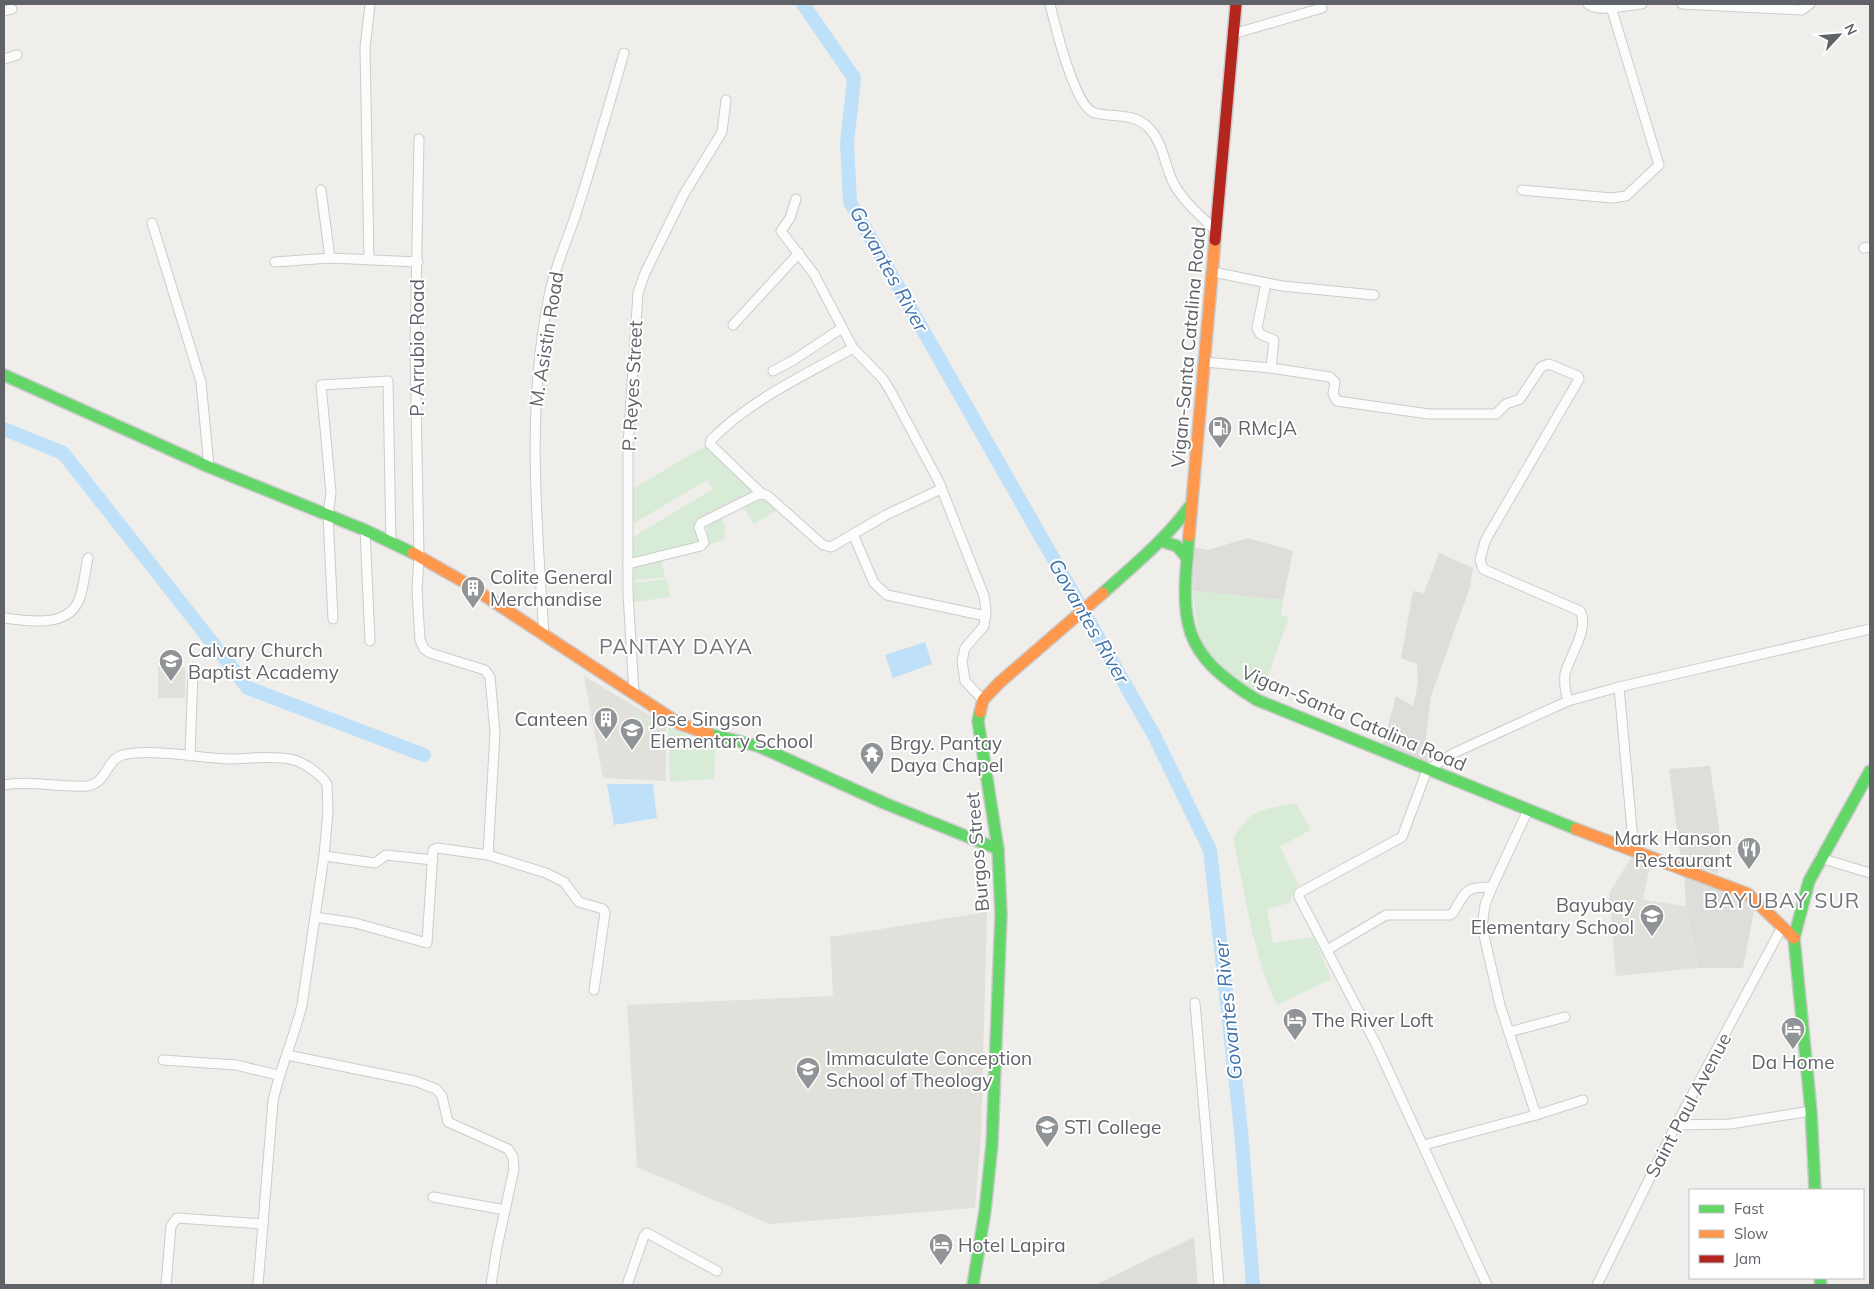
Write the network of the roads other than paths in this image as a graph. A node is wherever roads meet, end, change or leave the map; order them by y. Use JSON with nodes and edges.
{"nodes":[{"id":1,"x":370,"y":4,"type":"edge"},
{"id":2,"x":1050,"y":4,"type":"edge"},
{"id":3,"x":1236,"y":4,"type":"edge"},
{"id":4,"x":1588,"y":4,"type":"edge"},
{"id":5,"x":1642,"y":4,"type":"edge"},
{"id":6,"x":1682,"y":4,"type":"edge"},
{"id":7,"x":1810,"y":4,"type":"edge"},
{"id":8,"x":1611,"y":7,"type":"junction"},
{"id":9,"x":1322,"y":8,"type":"dead end"},
{"id":10,"x":1233,"y":34,"type":"junction"},
{"id":11,"x":624,"y":53,"type":"dead end"},
{"id":12,"x":17,"y":55,"type":"dead end"},
{"id":13,"x":4,"y":59,"type":"edge"},
{"id":14,"x":726,"y":100,"type":"dead end"},
{"id":15,"x":419,"y":139,"type":"dead end"},
{"id":16,"x":321,"y":190,"type":"dead end"},
{"id":17,"x":1522,"y":190,"type":"dead end"},
{"id":18,"x":796,"y":199,"type":"dead end"},
{"id":19,"x":152,"y":223,"type":"dead end"},
{"id":20,"x":1216,"y":232,"type":"junction"},
{"id":21,"x":799,"y":253,"type":"junction"},
{"id":22,"x":330,"y":258,"type":"junction"},
{"id":23,"x":369,"y":260,"type":"junction"},
{"id":24,"x":275,"y":262,"type":"dead end"},
{"id":25,"x":418,"y":262,"type":"junction"},
{"id":26,"x":1213,"y":272,"type":"junction"},
{"id":27,"x":1266,"y":283,"type":"junction"},
{"id":28,"x":1374,"y":295,"type":"dead end"},
{"id":29,"x":733,"y":325,"type":"dead end"},
{"id":30,"x":842,"y":328,"type":"junction"},
{"id":31,"x":853,"y":348,"type":"junction"},
{"id":32,"x":1205,"y":362,"type":"junction"},
{"id":33,"x":1271,"y":368,"type":"junction"},
{"id":34,"x":773,"y":371,"type":"dead end"},
{"id":35,"x":4,"y":375,"type":"edge"},
{"id":36,"x":208,"y":467,"type":"junction"},
{"id":37,"x":941,"y":489,"type":"junction"},
{"id":38,"x":761,"y":494,"type":"junction"},
{"id":39,"x":1190,"y":506,"type":"junction"},
{"id":40,"x":328,"y":515,"type":"junction"},
{"id":41,"x":365,"y":530,"type":"junction"},
{"id":42,"x":853,"y":534,"type":"junction"},
{"id":43,"x":1161,"y":541,"type":"junction"},
{"id":44,"x":391,"y":543,"type":"junction"},
{"id":45,"x":419,"y":556,"type":"junction"},
{"id":46,"x":88,"y":558,"type":"dead end"},
{"id":47,"x":1187,"y":558,"type":"junction"},
{"id":48,"x":628,"y":564,"type":"junction"},
{"id":49,"x":986,"y":616,"type":"junction"},
{"id":50,"x":4,"y":618,"type":"edge"},
{"id":51,"x":333,"y":619,"type":"dead end"},
{"id":52,"x":1870,"y":629,"type":"edge"},
{"id":53,"x":544,"y":636,"type":"junction"},
{"id":54,"x":370,"y":641,"type":"dead end"},
{"id":55,"x":193,"y":672,"type":"dead end"},
{"id":56,"x":1619,"y":687,"type":"junction"},
{"id":57,"x":634,"y":693,"type":"junction"},
{"id":58,"x":983,"y":700,"type":"junction"},
{"id":59,"x":1568,"y":701,"type":"junction"},
{"id":60,"x":190,"y":756,"type":"junction"},
{"id":61,"x":1427,"y":770,"type":"junction"},
{"id":62,"x":1870,"y":771,"type":"edge"},
{"id":63,"x":4,"y":784,"type":"edge"},
{"id":64,"x":1528,"y":810,"type":"junction"},
{"id":65,"x":998,"y":848,"type":"junction"},
{"id":66,"x":1634,"y":852,"type":"junction"},
{"id":67,"x":488,"y":855,"type":"junction"},
{"id":68,"x":324,"y":856,"type":"junction"},
{"id":69,"x":1820,"y":858,"type":"junction"},
{"id":70,"x":433,"y":860,"type":"junction"},
{"id":71,"x":1870,"y":873,"type":"edge"},
{"id":72,"x":1492,"y":886,"type":"junction"},
{"id":73,"x":315,"y":917,"type":"junction"},
{"id":74,"x":1782,"y":927,"type":"junction"},
{"id":75,"x":1794,"y":938,"type":"junction"},
{"id":76,"x":1327,"y":950,"type":"junction"},
{"id":77,"x":594,"y":990,"type":"dead end"},
{"id":78,"x":1195,"y":1003,"type":"dead end"},
{"id":79,"x":1565,"y":1017,"type":"dead end"},
{"id":80,"x":1509,"y":1032,"type":"junction"},
{"id":81,"x":287,"y":1055,"type":"junction"},
{"id":82,"x":163,"y":1060,"type":"dead end"},
{"id":83,"x":278,"y":1075,"type":"junction"},
{"id":84,"x":1584,"y":1100,"type":"dead end"},
{"id":85,"x":1811,"y":1111,"type":"junction"},
{"id":86,"x":1536,"y":1115,"type":"junction"},
{"id":87,"x":1676,"y":1125,"type":"junction"},
{"id":88,"x":1424,"y":1145,"type":"junction"},
{"id":89,"x":1815,"y":1189,"type":"edge"},
{"id":90,"x":433,"y":1197,"type":"dead end"},
{"id":91,"x":505,"y":1210,"type":"junction"},
{"id":92,"x":263,"y":1224,"type":"junction"},
{"id":93,"x":717,"y":1271,"type":"dead end"},
{"id":94,"x":166,"y":1285,"type":"edge"},
{"id":95,"x":258,"y":1285,"type":"edge"},
{"id":96,"x":491,"y":1285,"type":"edge"},
{"id":97,"x":626,"y":1285,"type":"edge"},
{"id":98,"x":973,"y":1285,"type":"edge"},
{"id":99,"x":1219,"y":1285,"type":"edge"},
{"id":100,"x":1487,"y":1285,"type":"edge"},
{"id":101,"x":1597,"y":1285,"type":"edge"}],
"edges":[{"from":1,"to":23,"type":"street"},
{"from":2,"to":20,"type":"street"},
{"from":3,"to":10,"type":"main road","name":"Vigan-Santa Catalina Road"},
{"from":4,"to":8,"type":"street"},
{"from":5,"to":8,"type":"street"},
{"from":6,"to":7,"type":"street"},
{"from":8,"to":17,"type":"street"},
{"from":9,"to":10,"type":"street"},
{"from":10,"to":20,"type":"main road","name":"Vigan-Santa Catalina Road"},
{"from":11,"to":53,"type":"street","name":"M. Asistin Road"},
{"from":12,"to":13,"type":"street"},
{"from":14,"to":48,"type":"street","name":"P. Reyes Street"},
{"from":15,"to":25,"type":"street","name":"P. Arrubio Road"},
{"from":16,"to":22,"type":"street"},
{"from":18,"to":21,"type":"street"},
{"from":19,"to":36,"type":"street"},
{"from":20,"to":26,"type":"main road","name":"Vigan-Santa Catalina Road"},
{"from":21,"to":29,"type":"street"},
{"from":21,"to":30,"type":"street"},
{"from":22,"to":23,"type":"street"},
{"from":22,"to":24,"type":"street"},
{"from":23,"to":25,"type":"street"},
{"from":25,"to":45,"type":"street","name":"P. Arrubio Road"},
{"from":26,"to":27,"type":"street"},
{"from":26,"to":32,"type":"main road","name":"Vigan-Santa Catalina Road"},
{"from":27,"to":28,"type":"street"},
{"from":27,"to":33,"type":"street"},
{"from":30,"to":31,"type":"street"},
{"from":30,"to":34,"type":"street"},
{"from":31,"to":37,"type":"street"},
{"from":31,"to":38,"type":"street"},
{"from":32,"to":33,"type":"street"},
{"from":32,"to":39,"type":"main road","name":"Vigan-Santa Catalina Road"},
{"from":33,"to":59,"type":"street"},
{"from":35,"to":36,"type":"main road"},
{"from":36,"to":40,"type":"main road"},
{"from":37,"to":42,"type":"street"},
{"from":37,"to":49,"type":"street"},
{"from":38,"to":42,"type":"street"},
{"from":38,"to":48,"type":"street"},
{"from":39,"to":43,"type":"main road"},
{"from":39,"to":47,"type":"main road","name":"Vigan-Santa Catalina Road"},
{"from":40,"to":41,"type":"main road"},
{"from":40,"to":44,"type":"street"},
{"from":40,"to":51,"type":"street"},
{"from":41,"to":44,"type":"main road"},
{"from":41,"to":54,"type":"street"},
{"from":42,"to":49,"type":"street"},
{"from":43,"to":47,"type":"main road"},
{"from":43,"to":58,"type":"main road"},
{"from":44,"to":45,"type":"main road"},
{"from":45,"to":53,"type":"main road"},
{"from":45,"to":67,"type":"street","name":"P. Arrubio Road"},
{"from":46,"to":50,"type":"street"},
{"from":47,"to":61,"type":"main road","name":"Vigan-Santa Catalina Road"},
{"from":48,"to":57,"type":"street","name":"P. Reyes Street"},
{"from":49,"to":58,"type":"street"},
{"from":52,"to":56,"type":"street"},
{"from":53,"to":57,"type":"main road"},
{"from":55,"to":60,"type":"street"},
{"from":56,"to":59,"type":"street"},
{"from":56,"to":66,"type":"street"},
{"from":57,"to":65,"type":"main road"},
{"from":58,"to":65,"type":"main road","name":"Burgos Street"},
{"from":59,"to":61,"type":"street"},
{"from":60,"to":63,"type":"street"},
{"from":60,"to":68,"type":"street"},
{"from":61,"to":64,"type":"main road","name":"Vigan-Santa Catalina Road"},
{"from":61,"to":76,"type":"street"},
{"from":62,"to":69,"type":"main road"},
{"from":64,"to":66,"type":"main road","name":"Vigan-Santa Catalina Road"},
{"from":64,"to":72,"type":"street"},
{"from":65,"to":98,"type":"main road","name":"Burgos Street"},
{"from":66,"to":74,"type":"main road","name":"Vigan-Santa Catalina Road"},
{"from":67,"to":70,"type":"street"},
{"from":67,"to":77,"type":"street"},
{"from":68,"to":70,"type":"street"},
{"from":68,"to":73,"type":"street"},
{"from":69,"to":71,"type":"street"},
{"from":69,"to":75,"type":"main road"},
{"from":70,"to":73,"type":"street"},
{"from":72,"to":76,"type":"street"},
{"from":72,"to":80,"type":"street"},
{"from":73,"to":81,"type":"street"},
{"from":74,"to":75,"type":"main road","name":"Vigan-Santa Catalina Road"},
{"from":74,"to":87,"type":"street","name":"Saint Paul Avenue"},
{"from":75,"to":85,"type":"main road"},
{"from":76,"to":88,"type":"street"},
{"from":78,"to":99,"type":"street"},
{"from":79,"to":80,"type":"street"},
{"from":80,"to":86,"type":"street"},
{"from":81,"to":83,"type":"street"},
{"from":81,"to":91,"type":"street"},
{"from":82,"to":83,"type":"street"},
{"from":83,"to":92,"type":"street"},
{"from":84,"to":86,"type":"street"},
{"from":85,"to":87,"type":"street"},
{"from":85,"to":89,"type":"main road"},
{"from":86,"to":88,"type":"street"},
{"from":87,"to":101,"type":"street","name":"Saint Paul Avenue"},
{"from":88,"to":100,"type":"street"},
{"from":90,"to":91,"type":"street"},
{"from":91,"to":96,"type":"street"},
{"from":92,"to":94,"type":"street"},
{"from":92,"to":95,"type":"street"},
{"from":93,"to":97,"type":"street"}]}
